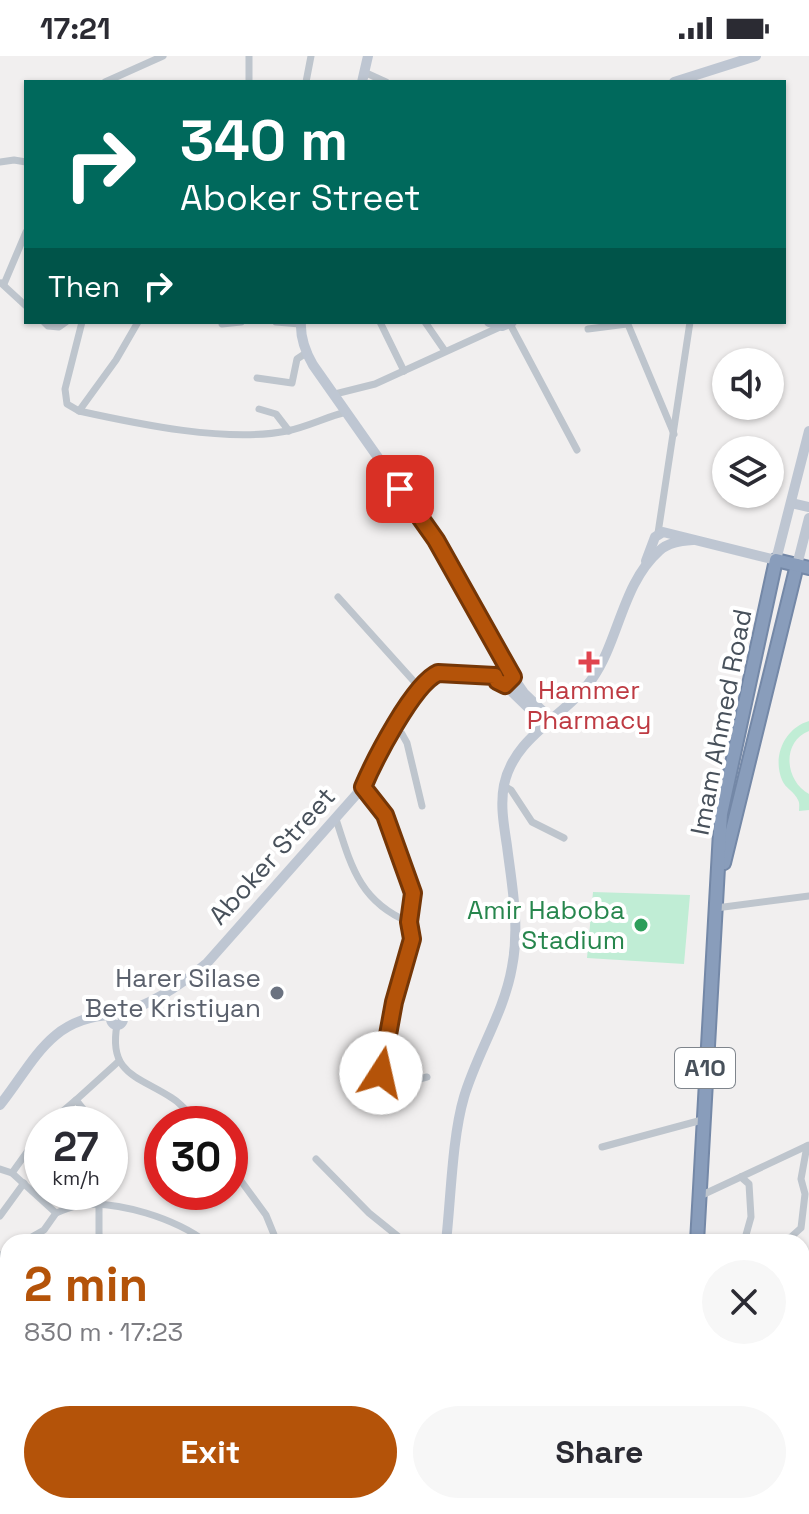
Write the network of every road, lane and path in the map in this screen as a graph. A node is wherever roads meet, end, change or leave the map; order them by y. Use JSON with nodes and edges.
{"nodes":[{"id":1,"x":163,"y":56,"type":"edge"},
{"id":2,"x":249,"y":56,"type":"edge"},
{"id":3,"x":311,"y":56,"type":"edge"},
{"id":4,"x":368,"y":56,"type":"edge"},
{"id":5,"x":756,"y":56,"type":"edge"},
{"id":6,"x":363,"y":77,"type":"edge"},
{"id":7,"x":702,"y":78,"type":"edge"},
{"id":8,"x":109,"y":80,"type":"edge"},
{"id":9,"x":249,"y":80,"type":"edge"},
{"id":10,"x":306,"y":80,"type":"edge"},
{"id":11,"x":0,"y":162,"type":"edge"},
{"id":12,"x":24,"y":162,"type":"edge"},
{"id":13,"x":24,"y":236,"type":"edge"},
{"id":14,"x":2,"y":284,"type":"edge"},
{"id":15,"x":24,"y":304,"type":"edge"},
{"id":16,"x":81,"y":324,"type":"edge"},
{"id":17,"x":137,"y":324,"type":"edge"},
{"id":18,"x":301,"y":324,"type":"edge"},
{"id":19,"x":382,"y":324,"type":"edge"},
{"id":20,"x":426,"y":324,"type":"edge"},
{"id":21,"x":508,"y":324,"type":"edge"},
{"id":22,"x":620,"y":324,"type":"edge"},
{"id":23,"x":627,"y":324,"type":"edge"},
{"id":24,"x":690,"y":324,"type":"edge"},
{"id":25,"x":588,"y":329,"type":"dead end"},
{"id":26,"x":445,"y":351,"type":"junction"},
{"id":27,"x":306,"y":353,"type":"junction"},
{"id":28,"x":404,"y":371,"type":"junction"},
{"id":29,"x":257,"y":378,"type":"dead end"},
{"id":30,"x":335,"y":394,"type":"junction"},
{"id":31,"x":259,"y":409,"type":"dead end"},
{"id":32,"x":79,"y":411,"type":"junction"},
{"id":33,"x":346,"y":412,"type":"junction"},
{"id":34,"x":289,"y":431,"type":"junction"},
{"id":35,"x":809,"y":431,"type":"edge"},
{"id":36,"x":675,"y":436,"type":"junction"},
{"id":37,"x":577,"y":450,"type":"dead end"},
{"id":38,"x":791,"y":503,"type":"junction"},
{"id":39,"x":809,"y":507,"type":"edge"},
{"id":40,"x":809,"y":518,"type":"edge"},
{"id":41,"x":658,"y":533,"type":"junction"},
{"id":42,"x":693,"y":540,"type":"junction"},
{"id":43,"x":776,"y":560,"type":"junction"},
{"id":44,"x":803,"y":567,"type":"edge"},
{"id":45,"x":643,"y":571,"type":"junction"},
{"id":46,"x":338,"y":597,"type":"dead end"},
{"id":47,"x":504,"y":674,"type":"junction"},
{"id":48,"x":419,"y":687,"type":"junction"},
{"id":49,"x":563,"y":708,"type":"junction"},
{"id":50,"x":535,"y":709,"type":"junction"},
{"id":51,"x":547,"y":721,"type":"junction"},
{"id":52,"x":394,"y":730,"type":"junction"},
{"id":53,"x":535,"y":734,"type":"junction"},
{"id":54,"x":504,"y":786,"type":"junction"},
{"id":55,"x":363,"y":787,"type":"junction"},
{"id":56,"x":422,"y":806,"type":"dead end"},
{"id":57,"x":336,"y":819,"type":"junction"},
{"id":58,"x":564,"y":838,"type":"dead end"},
{"id":59,"x":716,"y":893,"type":"junction"},
{"id":60,"x":809,"y":896,"type":"edge"},
{"id":61,"x":716,"y":908,"type":"junction"},
{"id":62,"x":409,"y":922,"type":"junction"},
{"id":63,"x":114,"y":1018,"type":"junction"},
{"id":64,"x":119,"y":1061,"type":"junction"},
{"id":65,"x":427,"y":1077,"type":"dead end"},
{"id":66,"x":76,"y":1100,"type":"junction"},
{"id":67,"x":0,"y":1105,"type":"edge"},
{"id":68,"x":69,"y":1106,"type":"edge"},
{"id":69,"x":81,"y":1106,"type":"edge"},
{"id":70,"x":181,"y":1106,"type":"edge"},
{"id":71,"x":702,"y":1120,"type":"junction"},
{"id":72,"x":808,"y":1146,"type":"edge"},
{"id":73,"x":602,"y":1147,"type":"dead end"},
{"id":74,"x":24,"y":1156,"type":"edge"},
{"id":75,"x":316,"y":1159,"type":"dead end"},
{"id":76,"x":0,"y":1169,"type":"edge"},
{"id":77,"x":12,"y":1173,"type":"junction"},
{"id":78,"x":741,"y":1177,"type":"junction"},
{"id":79,"x":24,"y":1183,"type":"joint"},
{"id":80,"x":248,"y":1190,"type":"edge"},
{"id":81,"x":698,"y":1197,"type":"junction"},
{"id":82,"x":53,"y":1210,"type":"edge"},
{"id":83,"x":64,"y":1210,"type":"edge"},
{"id":84,"x":101,"y":1210,"type":"edge"},
{"id":85,"x":126,"y":1210,"type":"edge"},
{"id":86,"x":56,"y":1213,"type":"junction"},
{"id":87,"x":0,"y":1216,"type":"edge"},
{"id":88,"x":805,"y":1226,"type":"edge"},
{"id":89,"x":37,"y":1234,"type":"edge"},
{"id":90,"x":99,"y":1234,"type":"edge"},
{"id":91,"x":196,"y":1234,"type":"edge"},
{"id":92,"x":274,"y":1234,"type":"edge"},
{"id":93,"x":395,"y":1234,"type":"edge"},
{"id":94,"x":447,"y":1234,"type":"edge"},
{"id":95,"x":697,"y":1234,"type":"edge"},
{"id":96,"x":746,"y":1234,"type":"edge"}],
"edges":[{"from":1,"to":8,"type":"street"},
{"from":2,"to":9,"type":"street"},
{"from":3,"to":10,"type":"street"},
{"from":4,"to":6,"type":"main road"},
{"from":5,"to":7,"type":"main road"},
{"from":11,"to":12,"type":"street"},
{"from":13,"to":14,"type":"street"},
{"from":14,"to":15,"type":"street"},
{"from":16,"to":32,"type":"street"},
{"from":17,"to":32,"type":"street"},
{"from":18,"to":27,"type":"main road"},
{"from":19,"to":28,"type":"street"},
{"from":20,"to":26,"type":"street"},
{"from":21,"to":26,"type":"street"},
{"from":21,"to":37,"type":"street"},
{"from":22,"to":25,"type":"street"},
{"from":23,"to":36,"type":"street"},
{"from":24,"to":36,"type":"street"},
{"from":26,"to":28,"type":"street"},
{"from":27,"to":29,"type":"street"},
{"from":27,"to":30,"type":"main road"},
{"from":28,"to":30,"type":"street"},
{"from":30,"to":33,"type":"main road"},
{"from":31,"to":34,"type":"street"},
{"from":32,"to":34,"type":"street"},
{"from":33,"to":34,"type":"street"},
{"from":33,"to":47,"type":"main road"},
{"from":35,"to":38,"type":"main road"},
{"from":36,"to":41,"type":"street"},
{"from":38,"to":39,"type":"main road"},
{"from":38,"to":43,"type":"main road"},
{"from":40,"to":44,"type":"main road"},
{"from":41,"to":42,"type":"main road"},
{"from":41,"to":45,"type":"main road"},
{"from":42,"to":43,"type":"main road"},
{"from":42,"to":45,"type":"main road"},
{"from":43,"to":44,"type":"highway"},
{"from":43,"to":59,"type":"highway","name":"Imam Ahmed Road","number":"A10"},
{"from":44,"to":59,"type":"highway","name":"Imam Ahmed Road","number":"A10"},
{"from":45,"to":49,"type":"main road"},
{"from":46,"to":48,"type":"street"},
{"from":47,"to":48,"type":"main road"},
{"from":47,"to":50,"type":"main road"},
{"from":48,"to":52,"type":"main road","name":"Aboker Street"},
{"from":49,"to":50,"type":"main road"},
{"from":49,"to":51,"type":"main road"},
{"from":50,"to":51,"type":"main road"},
{"from":50,"to":53,"type":"main road"},
{"from":51,"to":53,"type":"main road"},
{"from":52,"to":55,"type":"main road","name":"Aboker Street"},
{"from":52,"to":56,"type":"street"},
{"from":53,"to":54,"type":"main road"},
{"from":54,"to":58,"type":"street"},
{"from":54,"to":94,"type":"main road"},
{"from":55,"to":57,"type":"main road","name":"Aboker Street"},
{"from":55,"to":62,"type":"street"},
{"from":57,"to":62,"type":"street"},
{"from":57,"to":63,"type":"main road","name":"Aboker Street"},
{"from":59,"to":61,"type":"highway","name":"Imam Ahmed Road","number":"A10"},
{"from":60,"to":61,"type":"street"},
{"from":61,"to":71,"type":"highway","name":"Imam Ahmed Road","number":"A10"},
{"from":62,"to":65,"type":"street"},
{"from":63,"to":64,"type":"street"},
{"from":63,"to":67,"type":"main road"},
{"from":64,"to":66,"type":"street"},
{"from":64,"to":70,"type":"street"},
{"from":66,"to":68,"type":"street"},
{"from":66,"to":69,"type":"street"},
{"from":71,"to":73,"type":"street"},
{"from":71,"to":81,"type":"highway","name":"Imam Ahmed Road","number":"A10"},
{"from":72,"to":78,"type":"street"},
{"from":72,"to":88,"type":"street"},
{"from":74,"to":77,"type":"street"},
{"from":75,"to":93,"type":"street"},
{"from":76,"to":77,"type":"street"},
{"from":77,"to":79,"type":"street"},
{"from":78,"to":81,"type":"street"},
{"from":78,"to":96,"type":"street"},
{"from":79,"to":87,"type":"street"},
{"from":80,"to":92,"type":"street"},
{"from":81,"to":95,"type":"highway","name":"Imam Ahmed Road","number":"A10"},
{"from":82,"to":86,"type":"street"},
{"from":83,"to":86,"type":"street"},
{"from":84,"to":90,"type":"street"},
{"from":85,"to":91,"type":"street"},
{"from":86,"to":89,"type":"street"}]}
